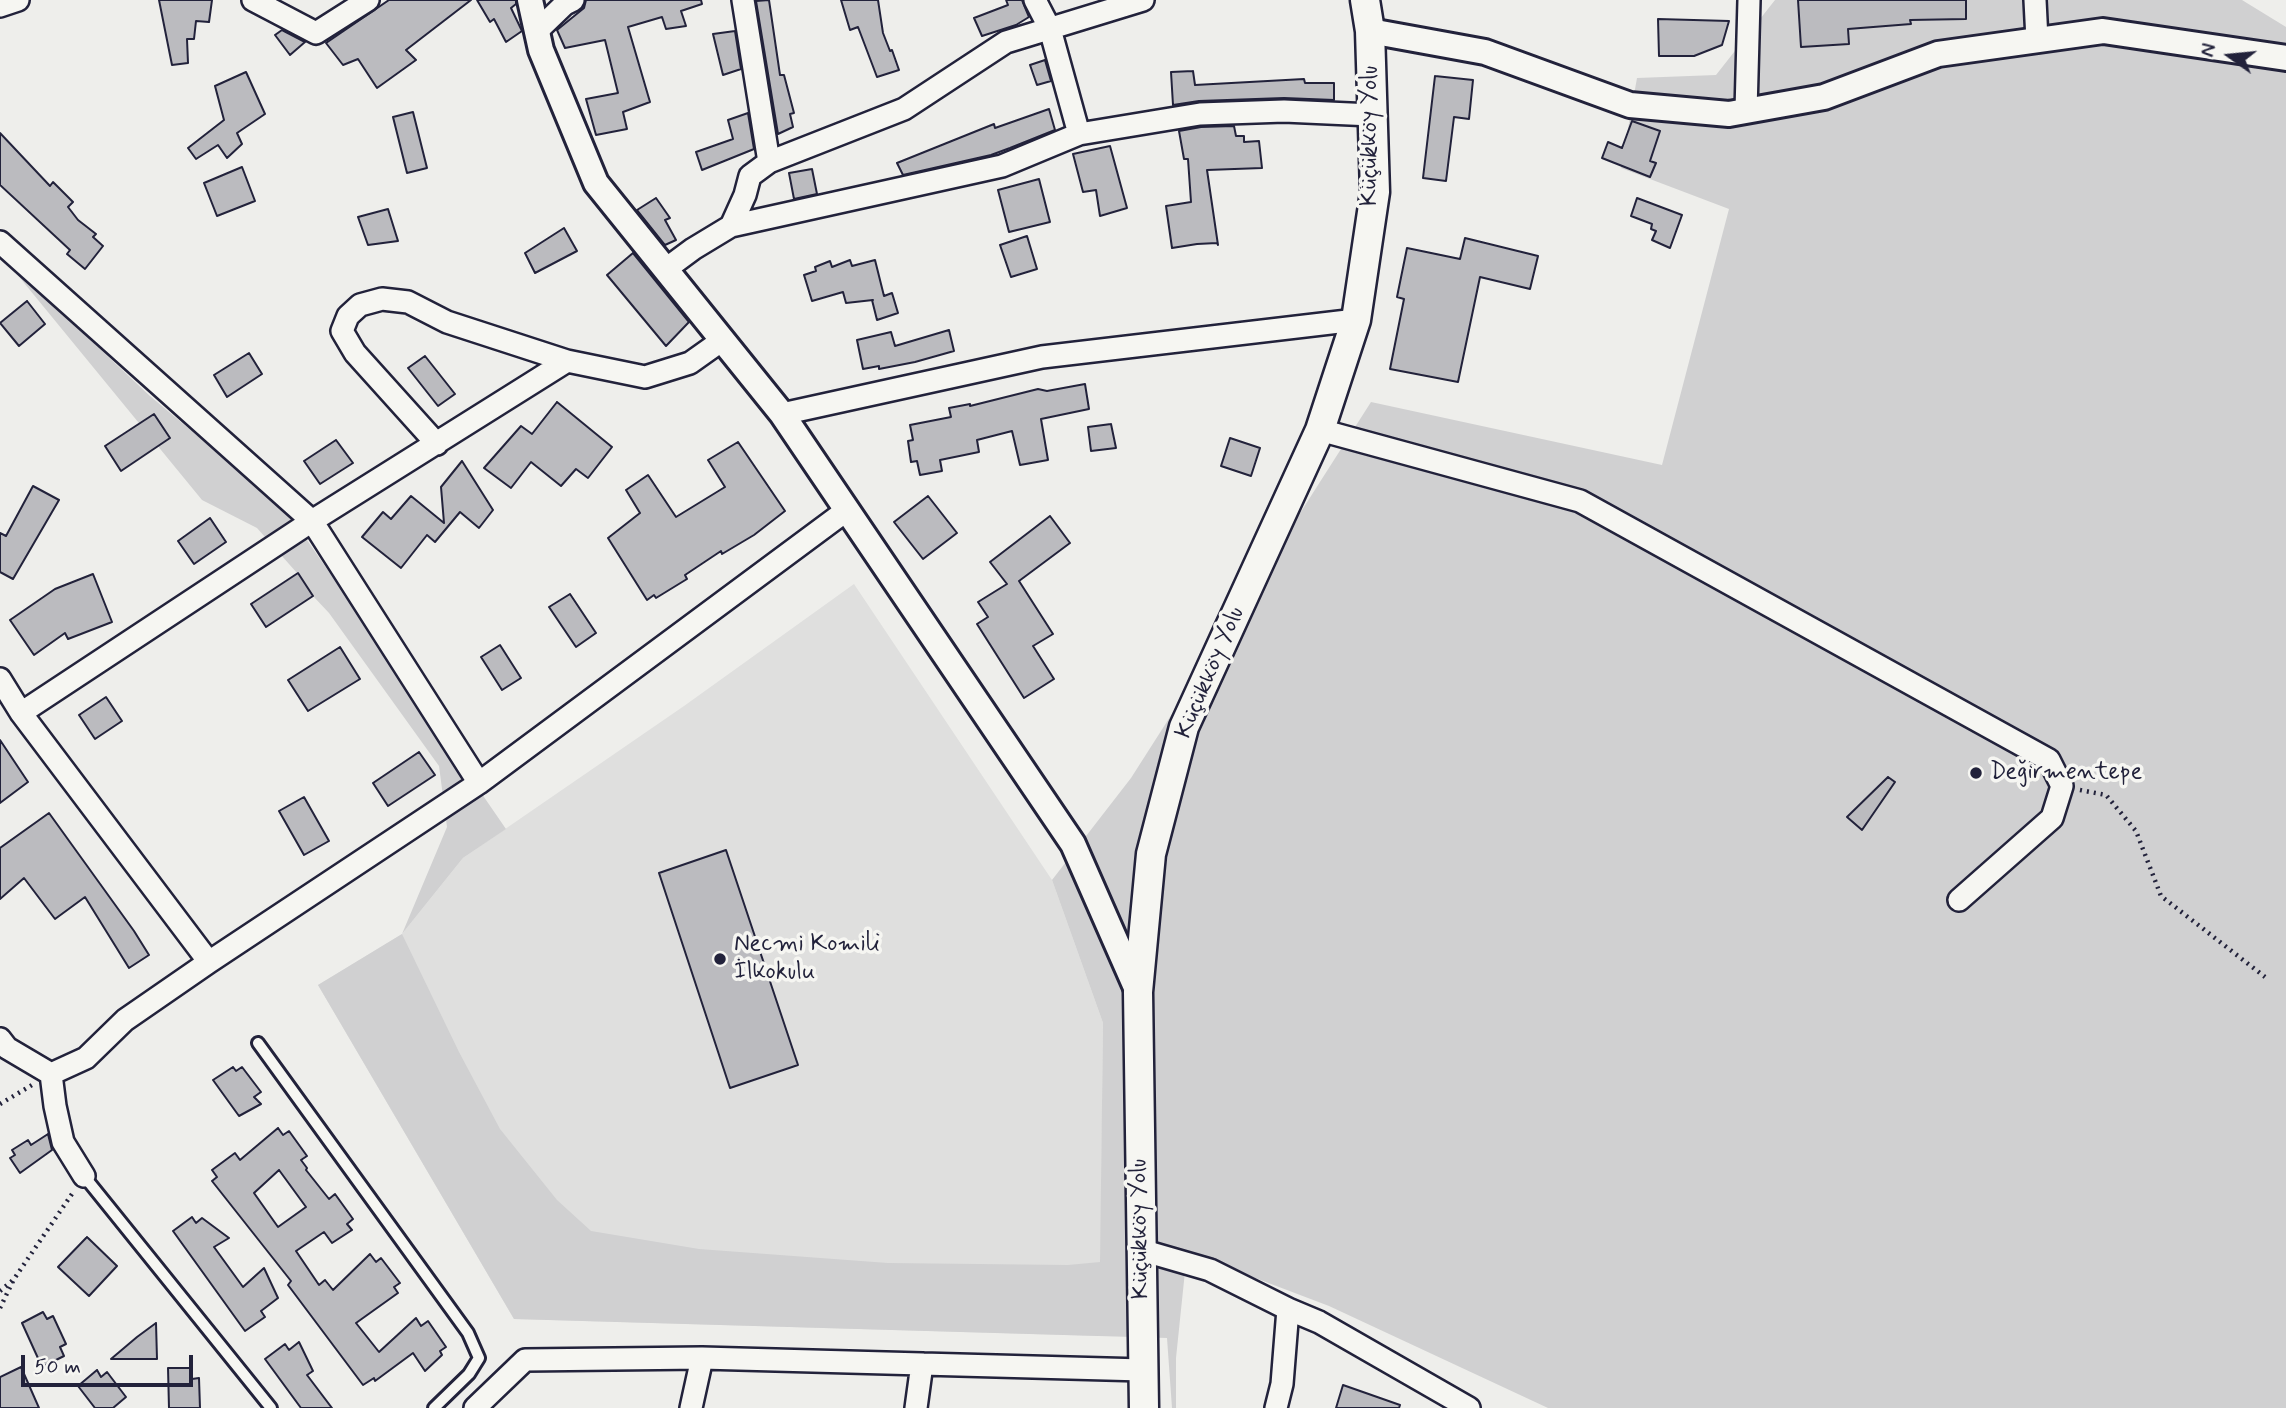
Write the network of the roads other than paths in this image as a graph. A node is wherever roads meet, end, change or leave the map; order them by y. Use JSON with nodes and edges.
{"nodes":[{"id":1,"x":18,"y":0,"type":"edge"},
{"id":2,"x":253,"y":0,"type":"edge"},
{"id":3,"x":368,"y":0,"type":"edge"},
{"id":4,"x":530,"y":0,"type":"edge"},
{"id":5,"x":573,"y":0,"type":"edge"},
{"id":6,"x":743,"y":0,"type":"edge"},
{"id":7,"x":1035,"y":0,"type":"edge"},
{"id":8,"x":1143,"y":0,"type":"edge"},
{"id":9,"x":1365,"y":0,"type":"edge"},
{"id":10,"x":1749,"y":0,"type":"edge"},
{"id":11,"x":2035,"y":0,"type":"edge"},
{"id":12,"x":0,"y":6,"type":"edge"},
{"id":13,"x":1050,"y":29,"type":"junction"},
{"id":14,"x":1370,"y":31,"type":"junction"},
{"id":15,"x":536,"y":32,"type":"junction"},
{"id":16,"x":2037,"y":40,"type":"junction"},
{"id":17,"x":2286,"y":58,"type":"edge"},
{"id":18,"x":1746,"y":111,"type":"junction"},
{"id":19,"x":1372,"y":115,"type":"junction"},
{"id":20,"x":1079,"y":134,"type":"junction"},
{"id":21,"x":769,"y":162,"type":"junction"},
{"id":22,"x":731,"y":226,"type":"junction"},
{"id":23,"x":0,"y":242,"type":"edge"},
{"id":24,"x":666,"y":269,"type":"junction"},
{"id":25,"x":1356,"y":320,"type":"junction"},
{"id":26,"x":721,"y":341,"type":"junction"},
{"id":27,"x":567,"y":361,"type":"junction"},
{"id":28,"x":782,"y":414,"type":"junction"},
{"id":29,"x":1320,"y":430,"type":"junction"},
{"id":30,"x":437,"y":444,"type":"junction"},
{"id":31,"x":847,"y":510,"type":"junction"},
{"id":32,"x":312,"y":521,"type":"junction"},
{"id":33,"x":0,"y":680,"type":"edge"},
{"id":34,"x":21,"y":713,"type":"junction"},
{"id":35,"x":480,"y":783,"type":"junction"},
{"id":36,"x":1959,"y":900,"type":"dead end"},
{"id":37,"x":209,"y":962,"type":"junction"},
{"id":38,"x":1138,"y":992,"type":"junction"},
{"id":39,"x":0,"y":1039,"type":"edge"},
{"id":40,"x":258,"y":1043,"type":"dead end"},
{"id":41,"x":51,"y":1074,"type":"junction"},
{"id":42,"x":84,"y":1176,"type":"joint"},
{"id":43,"x":1141,"y":1250,"type":"junction"},
{"id":44,"x":1288,"y":1309,"type":"junction"},
{"id":45,"x":702,"y":1359,"type":"junction"},
{"id":46,"x":922,"y":1364,"type":"junction"},
{"id":47,"x":1143,"y":1370,"type":"junction"},
{"id":48,"x":271,"y":1408,"type":"edge"},
{"id":49,"x":434,"y":1408,"type":"edge"},
{"id":50,"x":475,"y":1408,"type":"edge"},
{"id":51,"x":691,"y":1408,"type":"edge"},
{"id":52,"x":916,"y":1408,"type":"edge"},
{"id":53,"x":1144,"y":1408,"type":"edge"},
{"id":54,"x":1276,"y":1408,"type":"edge"},
{"id":55,"x":1469,"y":1408,"type":"edge"}],
"edges":[{"from":1,"to":12,"type":"street"},
{"from":2,"to":3,"type":"street"},
{"from":4,"to":15,"type":"street"},
{"from":5,"to":15,"type":"street"},
{"from":6,"to":21,"type":"street"},
{"from":7,"to":13,"type":"street"},
{"from":8,"to":13,"type":"street"},
{"from":9,"to":14,"type":"main road","name":"Küçükköy Yolu"},
{"from":10,"to":18,"type":"street"},
{"from":11,"to":16,"type":"street"},
{"from":13,"to":20,"type":"street"},
{"from":13,"to":21,"type":"street"},
{"from":14,"to":18,"type":"street"},
{"from":14,"to":19,"type":"main road","name":"Küçükköy Yolu"},
{"from":15,"to":24,"type":"street"},
{"from":16,"to":17,"type":"street"},
{"from":16,"to":18,"type":"street"},
{"from":19,"to":20,"type":"street"},
{"from":19,"to":25,"type":"main road","name":"Küçükköy Yolu"},
{"from":20,"to":22,"type":"street"},
{"from":21,"to":22,"type":"street"},
{"from":22,"to":24,"type":"street"},
{"from":23,"to":32,"type":"street"},
{"from":24,"to":26,"type":"street"},
{"from":25,"to":28,"type":"street"},
{"from":25,"to":29,"type":"main road","name":"Küçükköy Yolu"},
{"from":26,"to":27,"type":"street"},
{"from":26,"to":28,"type":"street"},
{"from":27,"to":30,"type":"street"},
{"from":27,"to":30,"type":"street"},
{"from":28,"to":31,"type":"street"},
{"from":29,"to":36,"type":"street"},
{"from":29,"to":38,"type":"main road","name":"Küçükköy Yolu"},
{"from":30,"to":32,"type":"street"},
{"from":31,"to":35,"type":"street"},
{"from":31,"to":38,"type":"street"},
{"from":32,"to":34,"type":"street"},
{"from":32,"to":35,"type":"street"},
{"from":33,"to":34,"type":"street"},
{"from":34,"to":37,"type":"street"},
{"from":35,"to":37,"type":"street"},
{"from":37,"to":41,"type":"street"},
{"from":38,"to":43,"type":"main road","name":"Küçükköy Yolu"},
{"from":39,"to":41,"type":"street"},
{"from":40,"to":49,"type":"lane"},
{"from":41,"to":42,"type":"street"},
{"from":42,"to":48,"type":"lane"},
{"from":43,"to":44,"type":"street"},
{"from":43,"to":47,"type":"main road","name":"Küçükköy Yolu"},
{"from":44,"to":54,"type":"street"},
{"from":44,"to":55,"type":"street"},
{"from":45,"to":46,"type":"street"},
{"from":45,"to":50,"type":"street"},
{"from":45,"to":51,"type":"street"},
{"from":46,"to":47,"type":"street"},
{"from":46,"to":52,"type":"street"},
{"from":47,"to":53,"type":"main road","name":"Küçükköy Yolu"}]}
